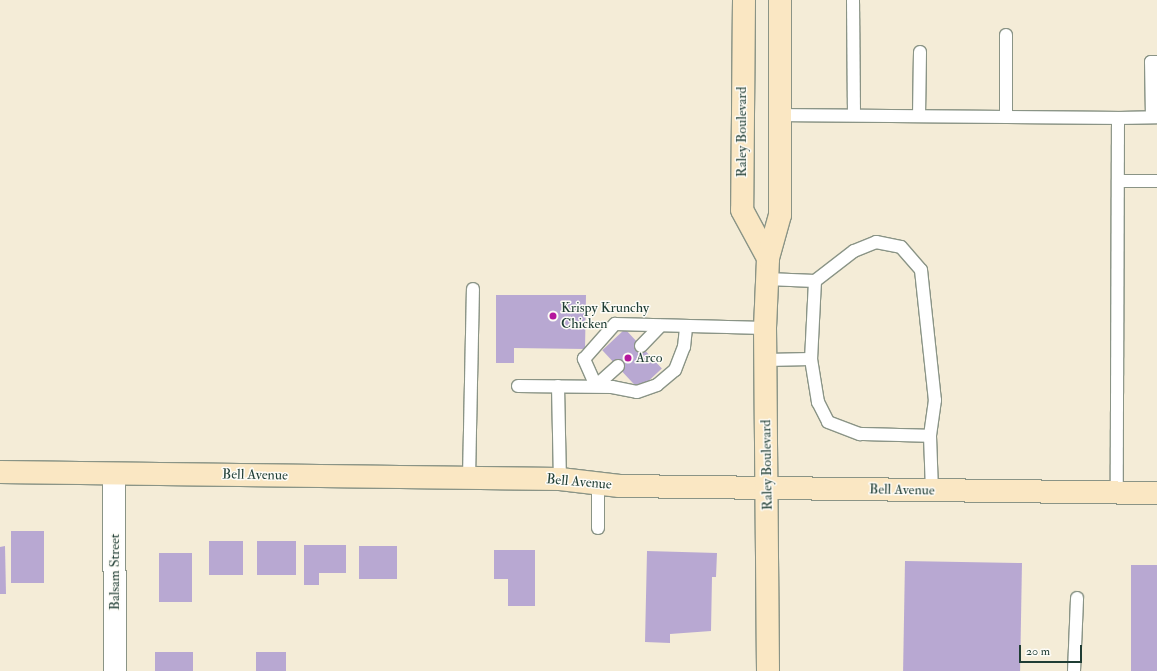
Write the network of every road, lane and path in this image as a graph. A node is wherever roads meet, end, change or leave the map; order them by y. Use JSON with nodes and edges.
{"nodes":[{"id":1,"x":744,"y":0,"type":"edge"},
{"id":2,"x":780,"y":0,"type":"edge"},
{"id":3,"x":853,"y":0,"type":"edge"},
{"id":4,"x":1006,"y":35,"type":"dead end"},
{"id":5,"x":920,"y":52,"type":"dead end"},
{"id":6,"x":1157,"y":62,"type":"edge"},
{"id":7,"x":780,"y":115,"type":"junction"},
{"id":8,"x":854,"y":115,"type":"junction"},
{"id":9,"x":919,"y":116,"type":"junction"},
{"id":10,"x":1006,"y":117,"type":"junction"},
{"id":11,"x":1154,"y":117,"type":"edge"},
{"id":12,"x":1118,"y":118,"type":"junction"},
{"id":13,"x":1118,"y":181,"type":"junction"},
{"id":14,"x":1157,"y":181,"type":"edge"},
{"id":15,"x":767,"y":269,"type":"junction"},
{"id":16,"x":815,"y":280,"type":"junction"},
{"id":17,"x":474,"y":289,"type":"dead end"},
{"id":18,"x":660,"y":326,"type":"junction"},
{"id":19,"x":686,"y":327,"type":"junction"},
{"id":20,"x":765,"y":328,"type":"junction"},
{"id":21,"x":641,"y":346,"type":"dead end"},
{"id":22,"x":811,"y":359,"type":"junction"},
{"id":23,"x":766,"y":360,"type":"junction"},
{"id":24,"x":618,"y":366,"type":"dead end"},
{"id":25,"x":518,"y":386,"type":"dead end"},
{"id":26,"x":558,"y":386,"type":"junction"},
{"id":27,"x":596,"y":386,"type":"junction"},
{"id":28,"x":930,"y":436,"type":"junction"},
{"id":29,"x":0,"y":472,"type":"edge"},
{"id":30,"x":114,"y":474,"type":"junction"},
{"id":31,"x":469,"y":478,"type":"junction"},
{"id":32,"x":560,"y":479,"type":"junction"},
{"id":33,"x":598,"y":483,"type":"junction"},
{"id":34,"x":768,"y":488,"type":"junction"},
{"id":35,"x":932,"y":490,"type":"junction"},
{"id":36,"x":1117,"y":493,"type":"junction"},
{"id":37,"x":1157,"y":494,"type":"edge"},
{"id":38,"x":598,"y":528,"type":"dead end"},
{"id":39,"x":1077,"y":598,"type":"dead end"},
{"id":40,"x":115,"y":671,"type":"edge"},
{"id":41,"x":768,"y":671,"type":"edge"},
{"id":42,"x":1074,"y":671,"type":"edge"}],
"edges":[{"from":1,"to":15,"type":"main road","name":"Raley Boulevard"},
{"from":2,"to":7,"type":"main road","name":"Raley Boulevard"},
{"from":3,"to":8,"type":"lane"},
{"from":4,"to":10,"type":"lane"},
{"from":5,"to":9,"type":"lane"},
{"from":6,"to":11,"type":"lane"},
{"from":7,"to":8,"type":"lane"},
{"from":7,"to":15,"type":"main road","name":"Raley Boulevard"},
{"from":8,"to":9,"type":"lane"},
{"from":9,"to":10,"type":"lane"},
{"from":10,"to":12,"type":"lane"},
{"from":11,"to":12,"type":"lane"},
{"from":12,"to":13,"type":"lane"},
{"from":13,"to":14,"type":"lane"},
{"from":13,"to":36,"type":"lane"},
{"from":15,"to":16,"type":"lane"},
{"from":15,"to":20,"type":"main road","name":"Raley Boulevard"},
{"from":16,"to":22,"type":"lane"},
{"from":16,"to":28,"type":"lane"},
{"from":17,"to":31,"type":"lane"},
{"from":18,"to":19,"type":"lane"},
{"from":18,"to":21,"type":"lane"},
{"from":18,"to":27,"type":"lane"},
{"from":19,"to":20,"type":"lane"},
{"from":19,"to":27,"type":"lane"},
{"from":20,"to":23,"type":"main road","name":"Raley Boulevard"},
{"from":22,"to":23,"type":"lane"},
{"from":22,"to":28,"type":"lane"},
{"from":23,"to":34,"type":"main road","name":"Raley Boulevard"},
{"from":24,"to":27,"type":"lane"},
{"from":25,"to":26,"type":"lane"},
{"from":26,"to":27,"type":"lane"},
{"from":26,"to":32,"type":"lane"},
{"from":28,"to":35,"type":"lane"},
{"from":29,"to":30,"type":"main road","name":"Bell Avenue"},
{"from":30,"to":31,"type":"main road","name":"Bell Avenue"},
{"from":30,"to":40,"type":"street","name":"Balsam Street"},
{"from":31,"to":32,"type":"main road","name":"Bell Avenue"},
{"from":32,"to":33,"type":"main road","name":"Bell Avenue"},
{"from":33,"to":34,"type":"main road","name":"Bell Avenue"},
{"from":33,"to":38,"type":"lane"},
{"from":34,"to":35,"type":"main road","name":"Bell Avenue"},
{"from":34,"to":41,"type":"main road","name":"Raley Boulevard"},
{"from":35,"to":36,"type":"main road","name":"Bell Avenue"},
{"from":36,"to":37,"type":"main road","name":"Bell Avenue"},
{"from":39,"to":42,"type":"lane"}]}
